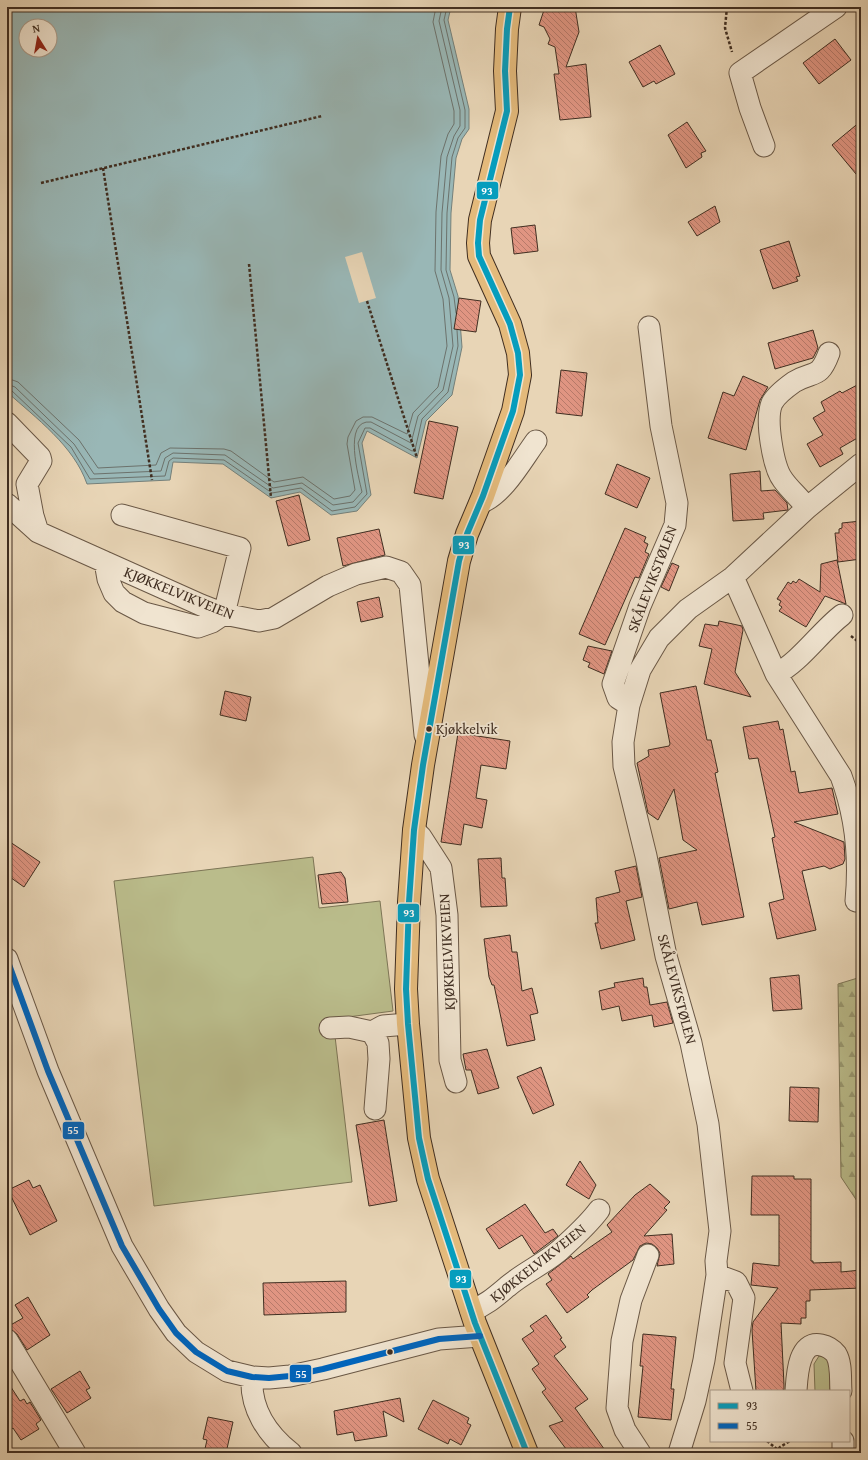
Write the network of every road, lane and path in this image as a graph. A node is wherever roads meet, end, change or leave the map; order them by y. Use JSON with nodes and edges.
{"nodes":[{"id":1,"x":510,"y":7,"type":"edge"},
{"id":2,"x":727,"y":7,"type":"edge"},
{"id":3,"x":836,"y":7,"type":"edge"},
{"id":4,"x":740,"y":73,"type":"junction"},
{"id":5,"x":322,"y":116,"type":"dead end"},
{"id":6,"x":764,"y":146,"type":"dead end"},
{"id":7,"x":103,"y":168,"type":"junction"},
{"id":8,"x":41,"y":183,"type":"dead end"},
{"id":9,"x":249,"y":264,"type":"dead end"},
{"id":10,"x":367,"y":300,"type":"dead end"},
{"id":11,"x":649,"y":327,"type":"dead end"},
{"id":12,"x":829,"y":353,"type":"dead end"},
{"id":13,"x":8,"y":427,"type":"edge"},
{"id":14,"x":536,"y":441,"type":"dead end"},
{"id":15,"x":417,"y":458,"type":"dead end"},
{"id":16,"x":861,"y":464,"type":"edge"},
{"id":17,"x":152,"y":480,"type":"dead end"},
{"id":18,"x":271,"y":498,"type":"dead end"},
{"id":19,"x":480,"y":503,"type":"junction"},
{"id":20,"x":7,"y":504,"type":"edge"},
{"id":21,"x":807,"y":508,"type":"junction"},
{"id":22,"x":122,"y":515,"type":"dead end"},
{"id":23,"x":38,"y":532,"type":"junction"},
{"id":24,"x":105,"y":562,"type":"junction"},
{"id":25,"x":733,"y":577,"type":"junction"},
{"id":26,"x":224,"y":614,"type":"junction"},
{"id":27,"x":842,"y":615,"type":"dead end"},
{"id":28,"x":776,"y":674,"type":"junction"},
{"id":29,"x":629,"y":705,"type":"junction"},
{"id":30,"x":425,"y":755,"type":"junction"},
{"id":31,"x":414,"y":830,"type":"junction"},
{"id":32,"x":856,"y":901,"type":"dead end"},
{"id":33,"x":7,"y":959,"type":"edge"},
{"id":34,"x":408,"y":1024,"type":"junction"},
{"id":35,"x":330,"y":1028,"type":"dead end"},
{"id":36,"x":372,"y":1032,"type":"junction"},
{"id":37,"x":456,"y":1082,"type":"dead end"},
{"id":38,"x":375,"y":1109,"type":"dead end"},
{"id":39,"x":599,"y":1210,"type":"dead end"},
{"id":40,"x":648,"y":1255,"type":"dead end"},
{"id":41,"x":717,"y":1275,"type":"junction"},
{"id":42,"x":471,"y":1311,"type":"junction"},
{"id":43,"x":480,"y":1336,"type":"junction"},
{"id":44,"x":7,"y":1340,"type":"edge"},
{"id":45,"x":252,"y":1377,"type":"junction"},
{"id":46,"x":742,"y":1390,"type":"edge"},
{"id":47,"x":796,"y":1390,"type":"edge"},
{"id":48,"x":841,"y":1390,"type":"edge"},
{"id":49,"x":767,"y":1442,"type":"edge"},
{"id":50,"x":788,"y":1442,"type":"edge"},
{"id":51,"x":843,"y":1442,"type":"edge"},
{"id":52,"x":777,"y":1452,"type":"edge"},
{"id":53,"x":75,"y":1453,"type":"edge"},
{"id":54,"x":291,"y":1453,"type":"edge"},
{"id":55,"x":527,"y":1453,"type":"edge"},
{"id":56,"x":640,"y":1453,"type":"edge"},
{"id":57,"x":678,"y":1453,"type":"edge"},
{"id":58,"x":843,"y":1453,"type":"edge"}],
"edges":[{"from":1,"to":19,"type":"main road"},
{"from":2,"to":4,"type":"path"},
{"from":3,"to":4,"type":"street"},
{"from":4,"to":6,"type":"street"},
{"from":5,"to":7,"type":"path"},
{"from":7,"to":8,"type":"path"},
{"from":7,"to":17,"type":"path"},
{"from":9,"to":18,"type":"path"},
{"from":10,"to":15,"type":"path"},
{"from":11,"to":29,"type":"street","name":"SKÅLEVIKSTØLEN"},
{"from":12,"to":21,"type":"street"},
{"from":13,"to":23,"type":"street"},
{"from":14,"to":19,"type":"street"},
{"from":16,"to":21,"type":"street","name":"SKÅLEVIKSTØLEN"},
{"from":19,"to":30,"type":"main road"},
{"from":20,"to":23,"type":"street","name":"KJØKKELVIKVEIEN"},
{"from":21,"to":25,"type":"street","name":"SKÅLEVIKSTØLEN"},
{"from":22,"to":26,"type":"street"},
{"from":23,"to":24,"type":"street","name":"KJØKKELVIKVEIEN"},
{"from":24,"to":26,"type":"street","name":"KJØKKELVIKVEIEN"},
{"from":24,"to":26,"type":"street"},
{"from":25,"to":28,"type":"street"},
{"from":25,"to":29,"type":"street","name":"SKÅLEVIKSTØLEN"},
{"from":26,"to":30,"type":"street","name":"KJØKKELVIKVEIEN"},
{"from":27,"to":28,"type":"street"},
{"from":28,"to":32,"type":"street"},
{"from":29,"to":41,"type":"street","name":"SKÅLEVIKSTØLEN"},
{"from":30,"to":31,"type":"main road","name":"KJØKKELVIKVEIEN"},
{"from":31,"to":34,"type":"main road","name":"KJØKKELVIKVEIEN"},
{"from":31,"to":37,"type":"street","name":"KJØKKELVIKVEIEN"},
{"from":33,"to":45,"type":"street"},
{"from":34,"to":36,"type":"street"},
{"from":34,"to":42,"type":"main road","name":"KJØKKELVIKVEIEN"},
{"from":35,"to":36,"type":"street"},
{"from":36,"to":38,"type":"street"},
{"from":39,"to":42,"type":"street","name":"KJØKKELVIKVEIEN"},
{"from":40,"to":56,"type":"street"},
{"from":41,"to":46,"type":"street"},
{"from":41,"to":57,"type":"street","name":"SKÅLEVIKSTØLEN"},
{"from":42,"to":43,"type":"main road","name":"KJØKKELVIKVEIEN"},
{"from":43,"to":45,"type":"street"},
{"from":43,"to":55,"type":"main road","name":"KJØKKELVIKVEIEN"},
{"from":44,"to":53,"type":"street"},
{"from":45,"to":54,"type":"street"},
{"from":47,"to":48,"type":"street"},
{"from":49,"to":52,"type":"path"},
{"from":50,"to":52,"type":"path"},
{"from":51,"to":58,"type":"street"}]}
